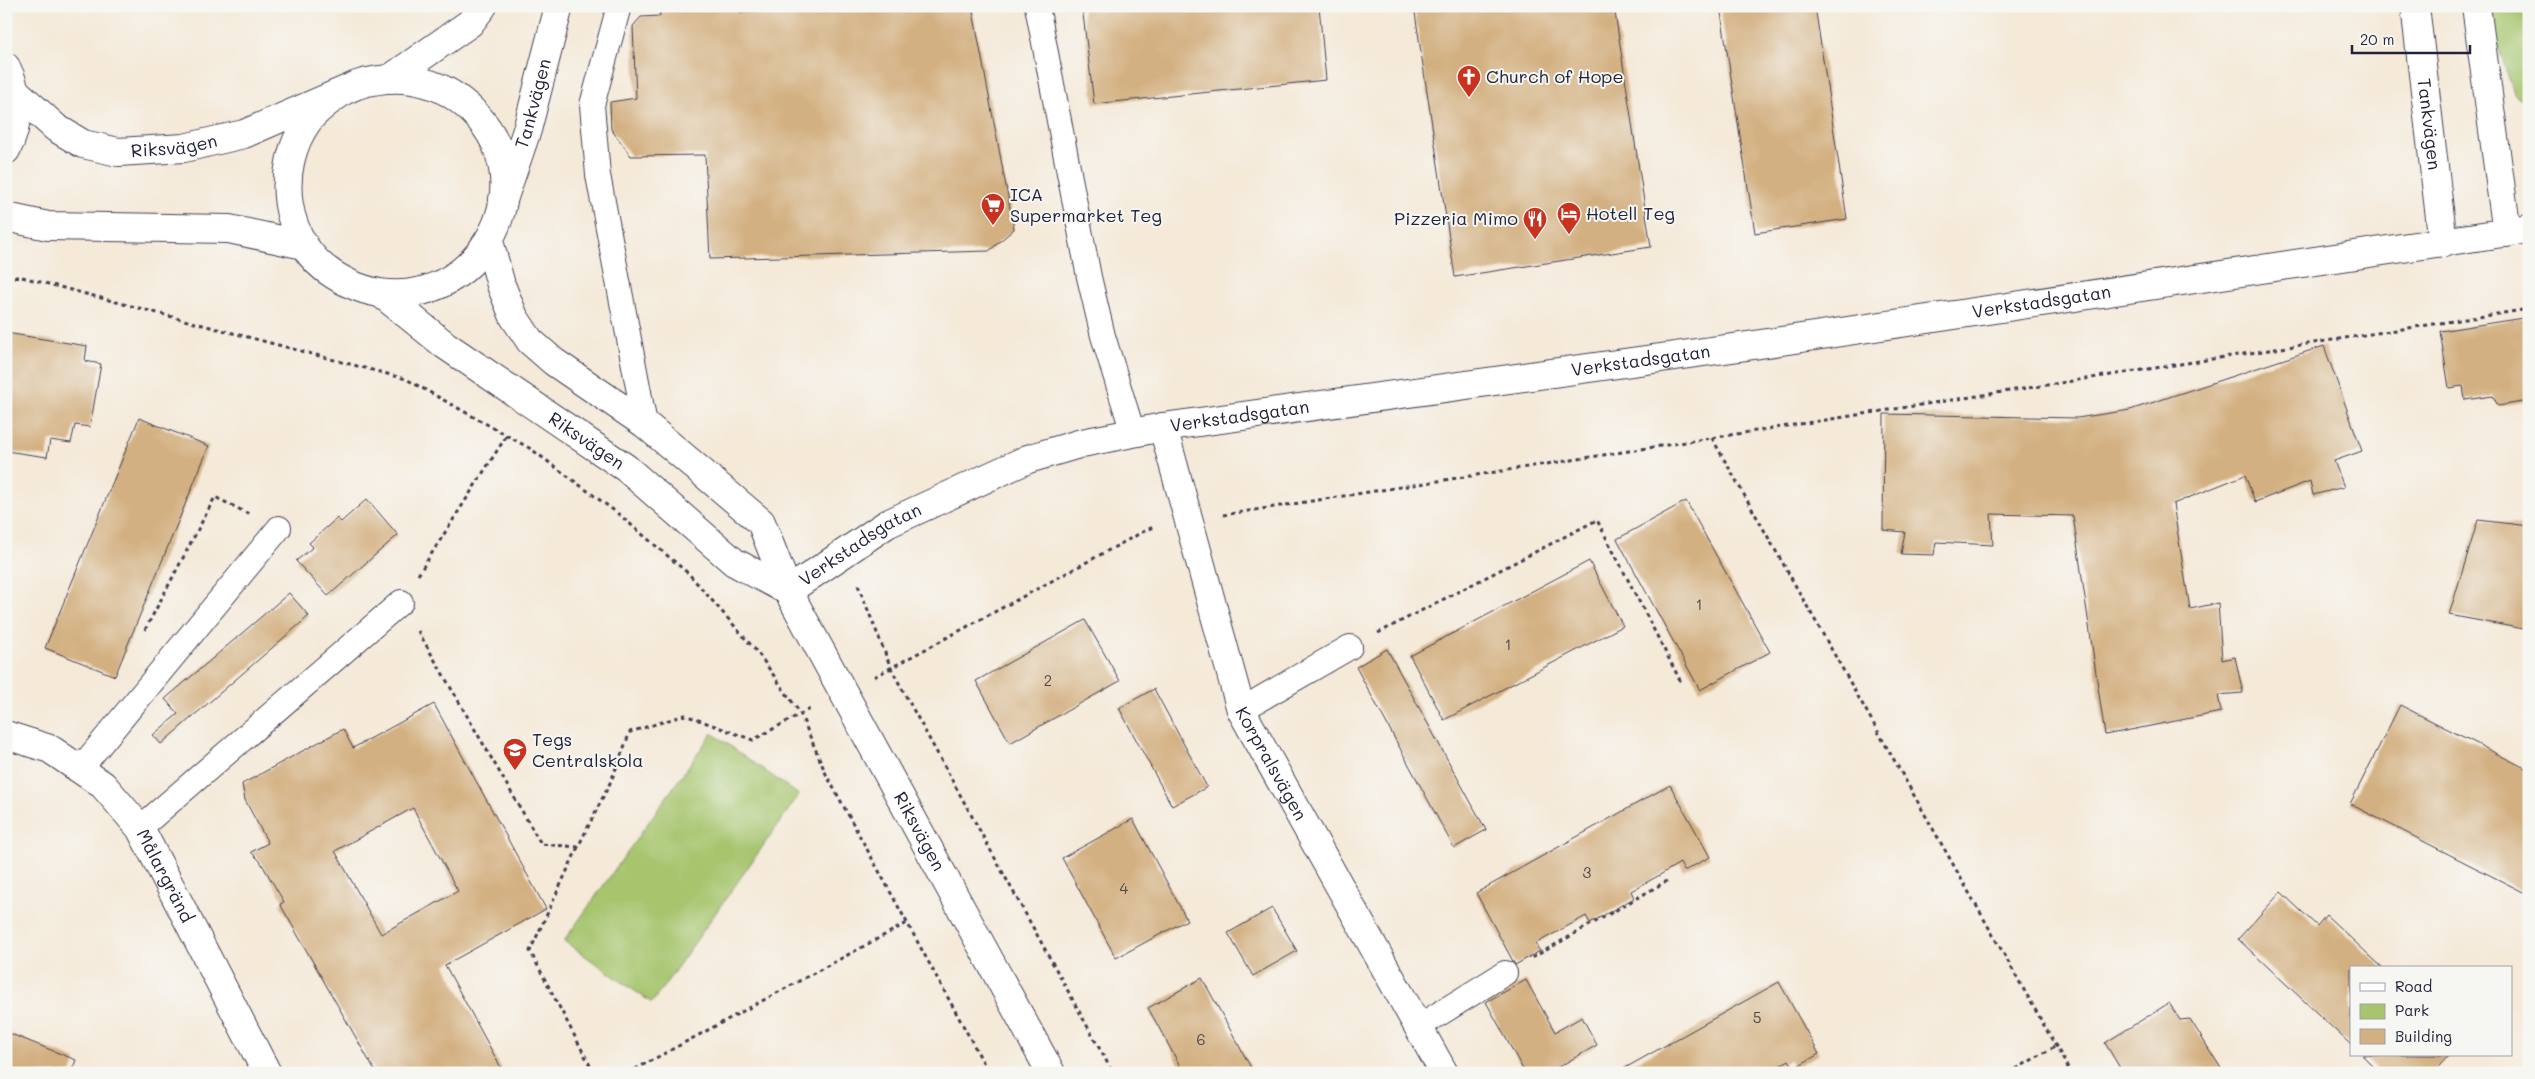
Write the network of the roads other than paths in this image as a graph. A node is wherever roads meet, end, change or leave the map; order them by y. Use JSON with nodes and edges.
{"nodes":[{"id":1,"x":483,"y":6,"type":"edge"},
{"id":2,"x":560,"y":6,"type":"edge"},
{"id":3,"x":619,"y":6,"type":"edge"},
{"id":4,"x":1036,"y":6,"type":"edge"},
{"id":5,"x":2415,"y":6,"type":"edge"},
{"id":6,"x":2476,"y":6,"type":"edge"},
{"id":7,"x":391,"y":78,"type":"junction"},
{"id":8,"x":11,"y":79,"type":"edge"},
{"id":9,"x":342,"y":92,"type":"junction"},
{"id":10,"x":6,"y":150,"type":"edge"},
{"id":11,"x":503,"y":200,"type":"junction"},
{"id":12,"x":6,"y":217,"type":"edge"},
{"id":13,"x":2518,"y":231,"type":"edge"},
{"id":14,"x":489,"y":241,"type":"junction"},
{"id":15,"x":2443,"y":242,"type":"junction"},
{"id":16,"x":304,"y":245,"type":"junction"},
{"id":17,"x":382,"y":294,"type":"junction"},
{"id":18,"x":645,"y":424,"type":"junction"},
{"id":19,"x":1163,"y":427,"type":"junction"},
{"id":20,"x":1134,"y":433,"type":"junction"},
{"id":21,"x":279,"y":528,"type":"road end"},
{"id":22,"x":788,"y":591,"type":"junction"},
{"id":23,"x":401,"y":602,"type":"road end"},
{"id":24,"x":1350,"y":647,"type":"road end"},
{"id":25,"x":1241,"y":710,"type":"junction"},
{"id":26,"x":6,"y":735,"type":"edge"},
{"id":27,"x":80,"y":769,"type":"junction"},
{"id":28,"x":140,"y":828,"type":"junction"},
{"id":29,"x":1505,"y":973,"type":"road end"},
{"id":30,"x":1418,"y":1027,"type":"junction"},
{"id":31,"x":267,"y":1073,"type":"edge"},
{"id":32,"x":1051,"y":1073,"type":"edge"},
{"id":33,"x":1444,"y":1073,"type":"edge"}],
"edges":[{"from":1,"to":7,"type":"street"},
{"from":2,"to":11,"type":"street","name":"Tankvägen"},
{"from":3,"to":18,"type":"lane"},
{"from":4,"to":20,"type":"lane"},
{"from":5,"to":15,"type":"street","name":"Tankvägen"},
{"from":6,"to":13,"type":"street"},
{"from":7,"to":9,"type":"street","name":"Riksvägen"},
{"from":7,"to":11,"type":"street","name":"Riksvägen"},
{"from":8,"to":9,"type":"street","name":"Riksvägen"},
{"from":8,"to":10,"type":"street"},
{"from":9,"to":16,"type":"street","name":"Riksvägen"},
{"from":11,"to":14,"type":"street","name":"Riksvägen"},
{"from":12,"to":16,"type":"street"},
{"from":13,"to":15,"type":"street","name":"Verkstadsgatan"},
{"from":14,"to":17,"type":"street","name":"Riksvägen"},
{"from":14,"to":18,"type":"street","name":"Riksvägen"},
{"from":15,"to":19,"type":"street","name":"Verkstadsgatan"},
{"from":16,"to":17,"type":"street","name":"Riksvägen"},
{"from":17,"to":22,"type":"street","name":"Riksvägen"},
{"from":18,"to":22,"type":"street","name":"Riksvägen"},
{"from":19,"to":20,"type":"street","name":"Verkstadsgatan"},
{"from":19,"to":25,"type":"street","name":"Korpralsvägen"},
{"from":20,"to":22,"type":"street","name":"Verkstadsgatan"},
{"from":21,"to":27,"type":"lane"},
{"from":22,"to":32,"type":"street","name":"Riksvägen"},
{"from":23,"to":28,"type":"lane"},
{"from":24,"to":25,"type":"lane"},
{"from":25,"to":30,"type":"street","name":"Korpralsvägen"},
{"from":26,"to":27,"type":"street","name":"Målargränd"},
{"from":27,"to":28,"type":"street","name":"Målargränd"},
{"from":28,"to":31,"type":"street","name":"Målargränd"},
{"from":29,"to":30,"type":"lane"},
{"from":30,"to":33,"type":"street","name":"Korpralsvägen"}]}
